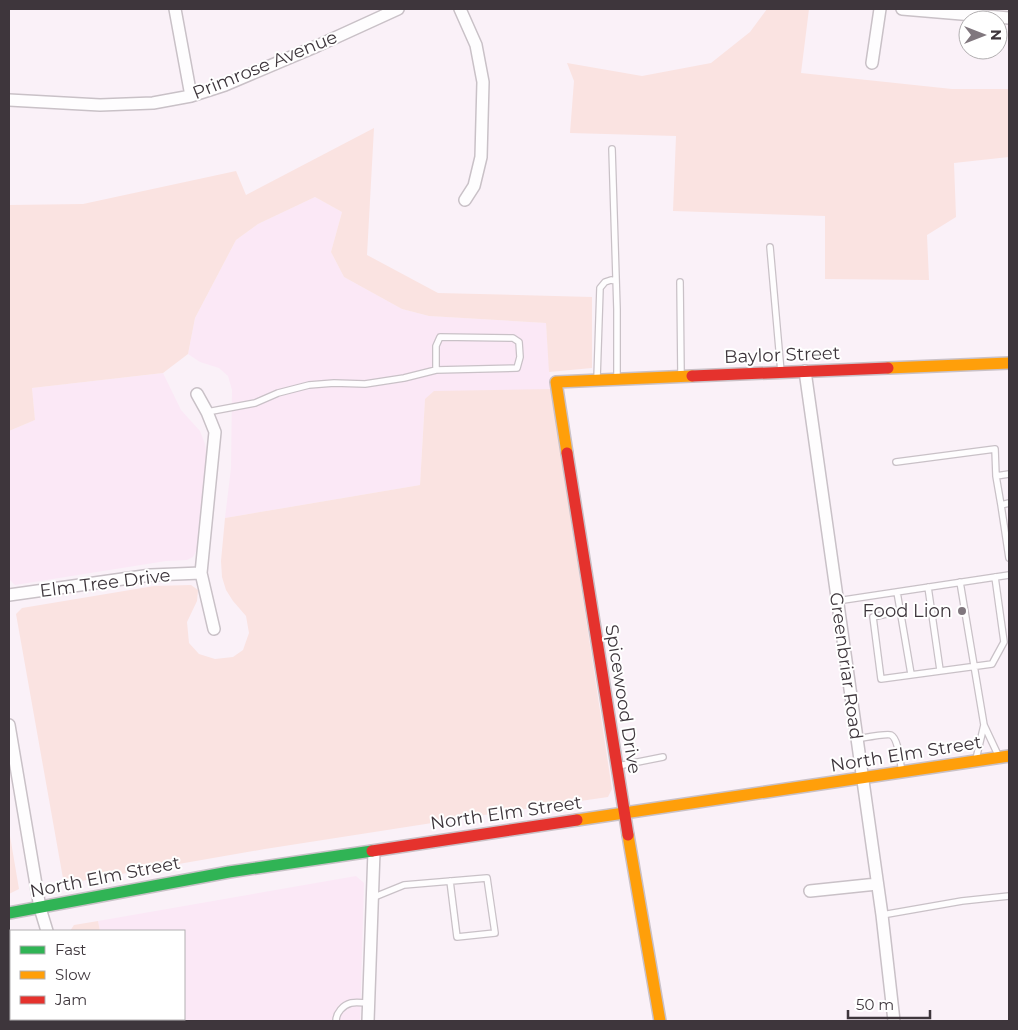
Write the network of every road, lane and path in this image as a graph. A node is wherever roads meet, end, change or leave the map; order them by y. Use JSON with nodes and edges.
{"nodes":[{"id":1,"x":175,"y":9,"type":"edge"},
{"id":2,"x":398,"y":9,"type":"edge"},
{"id":3,"x":460,"y":9,"type":"edge"},
{"id":4,"x":880,"y":9,"type":"edge"},
{"id":5,"x":902,"y":9,"type":"edge"},
{"id":6,"x":1009,"y":18,"type":"edge"},
{"id":7,"x":872,"y":63,"type":"dead end"},
{"id":8,"x":191,"y":96,"type":"junction"},
{"id":9,"x":9,"y":100,"type":"edge"},
{"id":10,"x":612,"y":149,"type":"dead end"},
{"id":11,"x":465,"y":200,"type":"dead end"},
{"id":12,"x":770,"y":247,"type":"dead end"},
{"id":13,"x":616,"y":282,"type":"junction"},
{"id":14,"x":680,"y":282,"type":"dead end"},
{"id":15,"x":1009,"y":363,"type":"edge"},
{"id":16,"x":436,"y":370,"type":"junction"},
{"id":17,"x":805,"y":371,"type":"junction"},
{"id":18,"x":781,"y":372,"type":"junction"},
{"id":19,"x":681,"y":377,"type":"junction"},
{"id":20,"x":617,"y":380,"type":"junction"},
{"id":21,"x":597,"y":381,"type":"junction"},
{"id":22,"x":556,"y":382,"type":"joint"},
{"id":23,"x":197,"y":394,"type":"dead end"},
{"id":24,"x":208,"y":412,"type":"junction"},
{"id":25,"x":896,"y":462,"type":"dead end"},
{"id":26,"x":1009,"y":474,"type":"edge"},
{"id":27,"x":996,"y":476,"type":"junction"},
{"id":28,"x":1009,"y":503,"type":"edge"},
{"id":29,"x":1002,"y":505,"type":"junction"},
{"id":30,"x":1009,"y":558,"type":"edge"},
{"id":31,"x":201,"y":573,"type":"junction"},
{"id":32,"x":1009,"y":575,"type":"edge"},
{"id":33,"x":995,"y":577,"type":"junction"},
{"id":34,"x":960,"y":582,"type":"junction"},
{"id":35,"x":928,"y":587,"type":"junction"},
{"id":36,"x":897,"y":592,"type":"junction"},
{"id":37,"x":9,"y":595,"type":"edge"},
{"id":38,"x":837,"y":601,"type":"junction"},
{"id":39,"x":900,"y":612,"type":"junction"},
{"id":40,"x":214,"y":628,"type":"dead end"},
{"id":41,"x":974,"y":666,"type":"junction"},
{"id":42,"x":940,"y":670,"type":"junction"},
{"id":43,"x":911,"y":674,"type":"junction"},
{"id":44,"x":984,"y":724,"type":"junction"},
{"id":45,"x":9,"y":725,"type":"edge"},
{"id":46,"x":856,"y":739,"type":"junction"},
{"id":47,"x":663,"y":757,"type":"dead end"},
{"id":48,"x":1004,"y":757,"type":"edge"},
{"id":49,"x":976,"y":761,"type":"junction"},
{"id":50,"x":616,"y":766,"type":"junction"},
{"id":51,"x":902,"y":773,"type":"junction"},
{"id":52,"x":862,"y":779,"type":"junction"},
{"id":53,"x":624,"y":814,"type":"junction"},
{"id":54,"x":374,"y":851,"type":"junction"},
{"id":55,"x":450,"y":881,"type":"junction"},
{"id":56,"x":878,"y":884,"type":"junction"},
{"id":57,"x":810,"y":891,"type":"dead end"},
{"id":58,"x":1009,"y":896,"type":"edge"},
{"id":59,"x":372,"y":898,"type":"junction"},
{"id":60,"x":40,"y":908,"type":"junction"},
{"id":61,"x":9,"y":913,"type":"edge"},
{"id":62,"x":882,"y":915,"type":"junction"},
{"id":63,"x":47,"y":930,"type":"edge"},
{"id":64,"x":368,"y":1003,"type":"junction"},
{"id":65,"x":336,"y":1021,"type":"edge"},
{"id":66,"x":368,"y":1021,"type":"edge"},
{"id":67,"x":660,"y":1021,"type":"edge"},
{"id":68,"x":894,"y":1021,"type":"edge"}],
"edges":[{"from":1,"to":8,"type":"street"},
{"from":2,"to":8,"type":"street","name":"Primrose Avenue"},
{"from":3,"to":11,"type":"street"},
{"from":4,"to":7,"type":"street"},
{"from":5,"to":6,"type":"street"},
{"from":8,"to":9,"type":"street","name":"Primrose Avenue"},
{"from":10,"to":13,"type":"lane"},
{"from":12,"to":18,"type":"lane"},
{"from":13,"to":20,"type":"lane"},
{"from":13,"to":21,"type":"lane"},
{"from":14,"to":19,"type":"lane"},
{"from":15,"to":17,"type":"street","name":"Baylor Street"},
{"from":16,"to":16,"type":"lane"},
{"from":16,"to":24,"type":"lane"},
{"from":17,"to":18,"type":"street","name":"Baylor Street"},
{"from":17,"to":38,"type":"street","name":"Greenbriar Road"},
{"from":18,"to":19,"type":"street","name":"Baylor Street"},
{"from":19,"to":20,"type":"street","name":"Baylor Street"},
{"from":20,"to":21,"type":"street","name":"Baylor Street"},
{"from":21,"to":22,"type":"street","name":"Baylor Street"},
{"from":22,"to":50,"type":"street","name":"Spicewood Drive"},
{"from":23,"to":24,"type":"street"},
{"from":24,"to":31,"type":"street"},
{"from":25,"to":27,"type":"lane"},
{"from":26,"to":27,"type":"lane"},
{"from":27,"to":29,"type":"lane"},
{"from":28,"to":29,"type":"lane"},
{"from":29,"to":30,"type":"lane"},
{"from":31,"to":37,"type":"street","name":"Elm Tree Drive"},
{"from":31,"to":40,"type":"street"},
{"from":32,"to":33,"type":"lane"},
{"from":33,"to":34,"type":"lane"},
{"from":33,"to":41,"type":"lane"},
{"from":34,"to":35,"type":"lane"},
{"from":34,"to":41,"type":"lane"},
{"from":35,"to":36,"type":"lane"},
{"from":35,"to":42,"type":"lane"},
{"from":36,"to":38,"type":"lane"},
{"from":36,"to":39,"type":"lane"},
{"from":38,"to":46,"type":"street","name":"Greenbriar Road"},
{"from":39,"to":43,"type":"lane"},
{"from":39,"to":43,"type":"lane"},
{"from":41,"to":42,"type":"lane"},
{"from":41,"to":44,"type":"lane"},
{"from":42,"to":43,"type":"lane"},
{"from":44,"to":48,"type":"lane"},
{"from":44,"to":49,"type":"lane"},
{"from":45,"to":60,"type":"street"},
{"from":46,"to":51,"type":"lane"},
{"from":46,"to":52,"type":"street","name":"Greenbriar Road"},
{"from":47,"to":50,"type":"lane"},
{"from":48,"to":49,"type":"street","name":"North Elm Street"},
{"from":49,"to":51,"type":"street","name":"North Elm Street"},
{"from":50,"to":53,"type":"street","name":"Spicewood Drive"},
{"from":51,"to":52,"type":"street","name":"North Elm Street"},
{"from":52,"to":53,"type":"street","name":"North Elm Street"},
{"from":52,"to":56,"type":"street","name":"Greenbriar Road"},
{"from":53,"to":54,"type":"street","name":"North Elm Street"},
{"from":53,"to":67,"type":"street","name":"Spicewood Drive"},
{"from":54,"to":59,"type":"street"},
{"from":54,"to":60,"type":"street","name":"North Elm Street"},
{"from":55,"to":55,"type":"lane"},
{"from":55,"to":59,"type":"lane"},
{"from":56,"to":57,"type":"street"},
{"from":56,"to":62,"type":"street","name":"Greenbriar Road"},
{"from":58,"to":62,"type":"lane"},
{"from":59,"to":64,"type":"street"},
{"from":60,"to":61,"type":"street","name":"North Elm Street"},
{"from":60,"to":63,"type":"street"},
{"from":62,"to":68,"type":"street","name":"Greenbriar Road"},
{"from":64,"to":65,"type":"lane"},
{"from":64,"to":66,"type":"street"}]}
